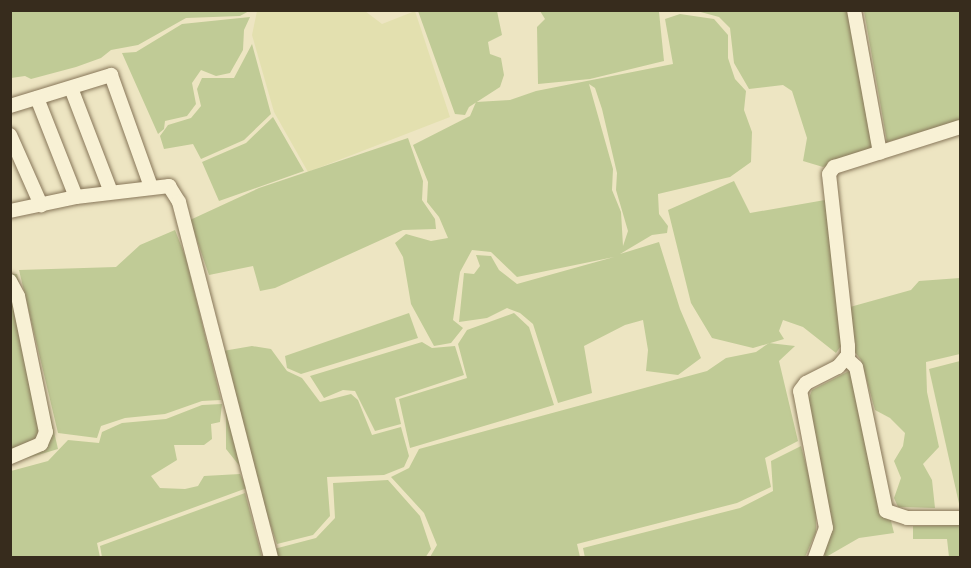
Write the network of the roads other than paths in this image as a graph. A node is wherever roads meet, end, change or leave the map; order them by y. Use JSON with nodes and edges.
{"nodes":[{"id":1,"x":854,"y":10,"type":"edge"},
{"id":2,"x":71,"y":88,"type":"junction"},
{"id":3,"x":37,"y":98,"type":"junction"},
{"id":4,"x":10,"y":106,"type":"edge"},
{"id":5,"x":960,"y":127,"type":"edge"},
{"id":6,"x":10,"y":135,"type":"edge"},
{"id":7,"x":880,"y":153,"type":"junction"},
{"id":8,"x":151,"y":187,"type":"junction"},
{"id":9,"x":111,"y":192,"type":"junction"},
{"id":10,"x":76,"y":197,"type":"junction"},
{"id":11,"x":41,"y":205,"type":"junction"},
{"id":12,"x":10,"y":210,"type":"edge"},
{"id":13,"x":10,"y":281,"type":"edge"},
{"id":14,"x":846,"y":358,"type":"junction"},
{"id":15,"x":10,"y":458,"type":"edge"},
{"id":16,"x":960,"y":518,"type":"edge"},
{"id":17,"x":271,"y":558,"type":"edge"},
{"id":18,"x":815,"y":558,"type":"edge"}],
"edges":[{"from":1,"to":7,"type":"street"},
{"from":2,"to":3,"type":"street"},
{"from":2,"to":8,"type":"street"},
{"from":2,"to":9,"type":"street"},
{"from":3,"to":4,"type":"street"},
{"from":3,"to":10,"type":"street"},
{"from":5,"to":7,"type":"street"},
{"from":6,"to":11,"type":"street"},
{"from":7,"to":14,"type":"street"},
{"from":8,"to":9,"type":"street"},
{"from":8,"to":17,"type":"street"},
{"from":9,"to":10,"type":"street"},
{"from":10,"to":11,"type":"street"},
{"from":11,"to":12,"type":"street"},
{"from":13,"to":15,"type":"street"},
{"from":14,"to":16,"type":"street"},
{"from":14,"to":18,"type":"street"}]}
